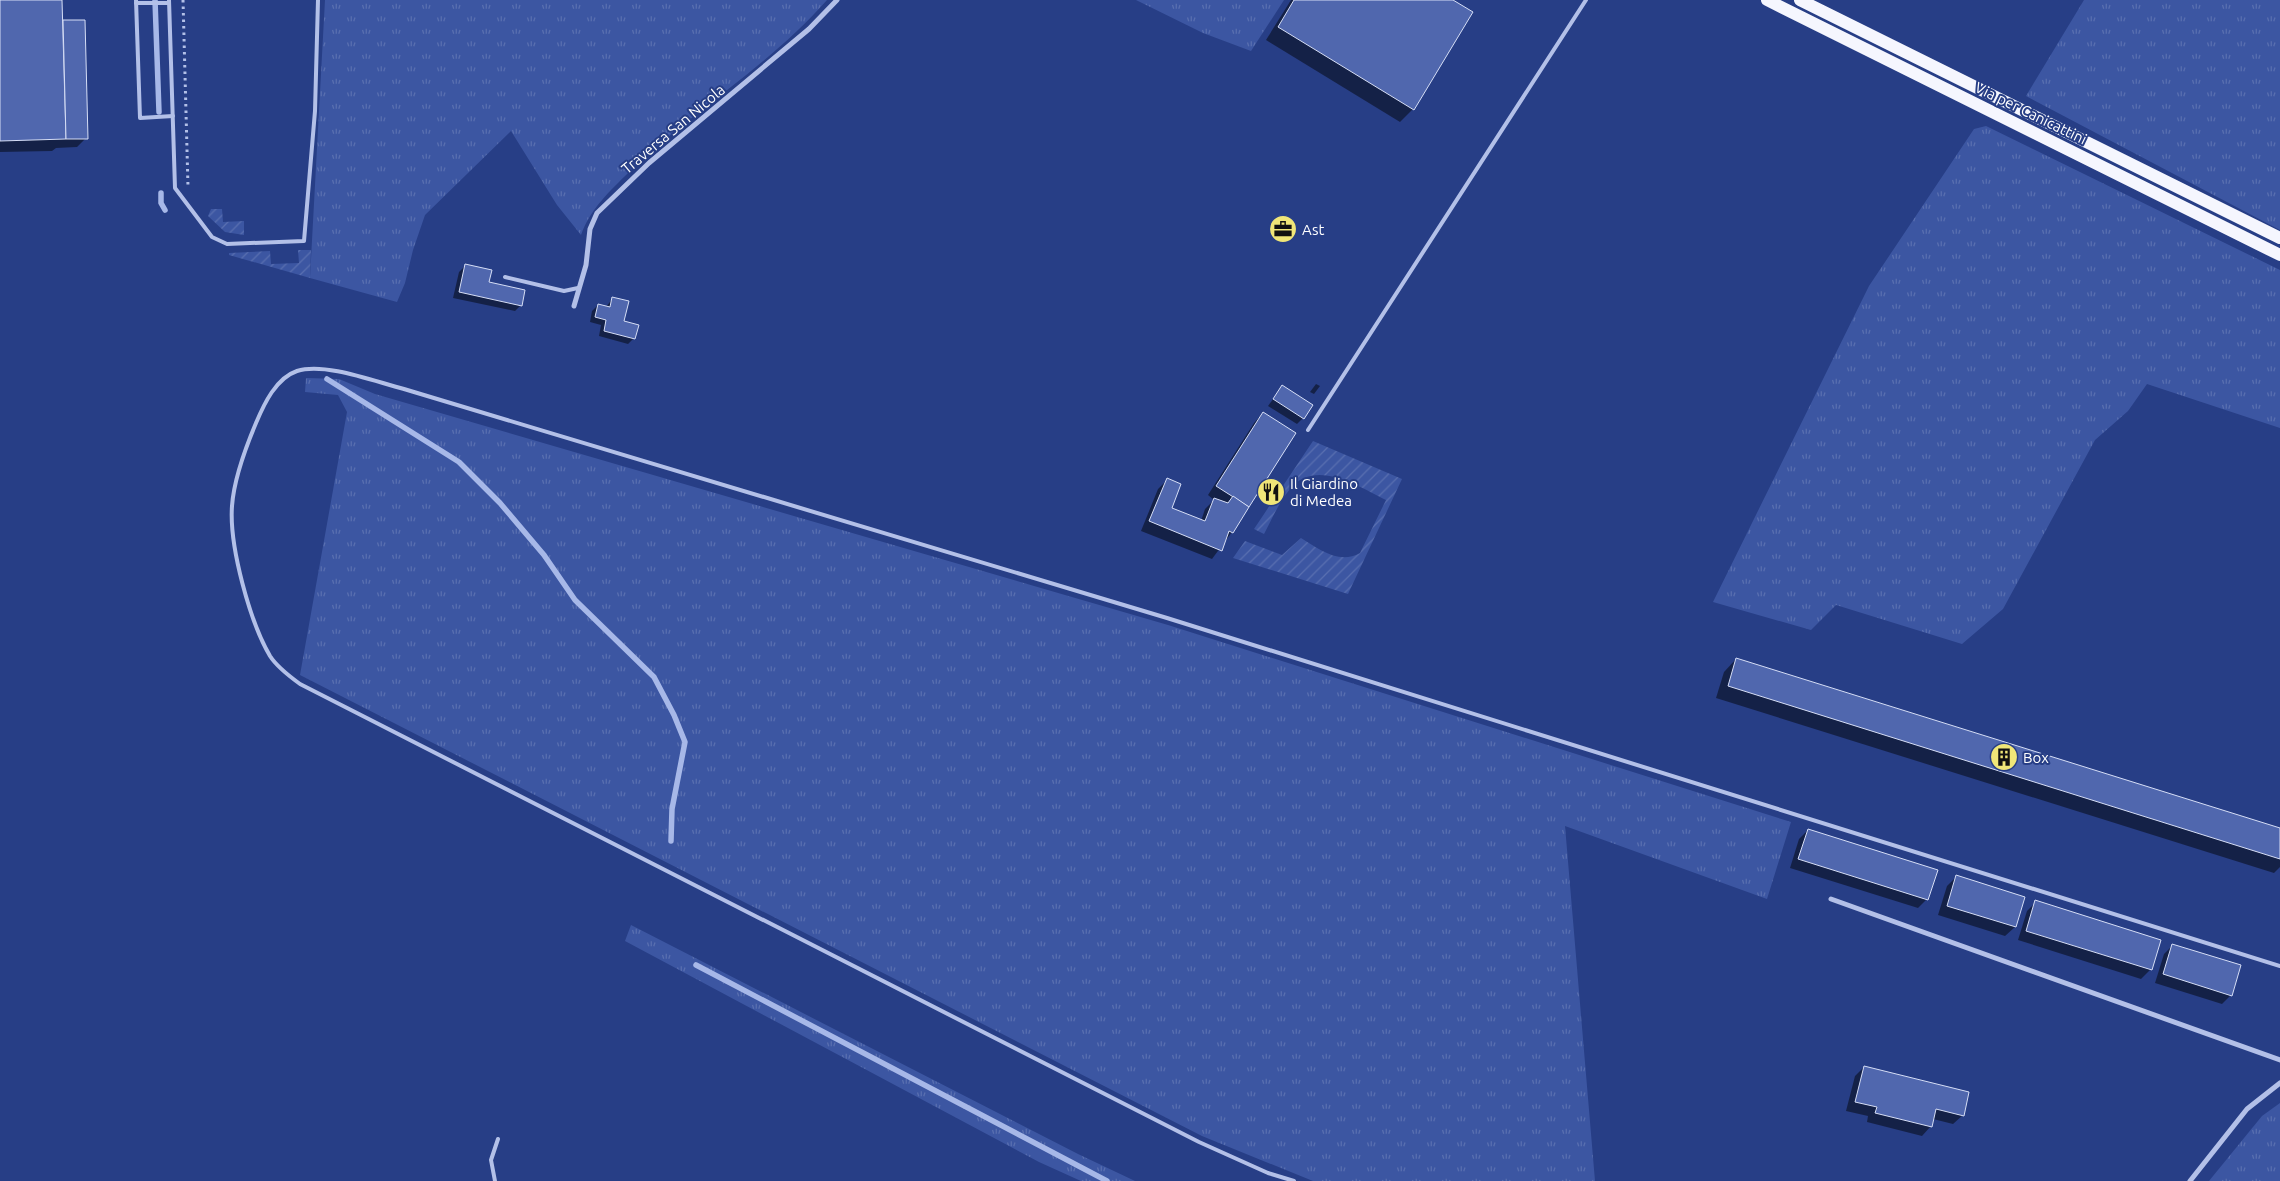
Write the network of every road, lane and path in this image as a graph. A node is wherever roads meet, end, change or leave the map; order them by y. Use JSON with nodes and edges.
{"nodes":[{"id":1,"x":183,"y":0,"type":"edge"},
{"id":2,"x":318,"y":0,"type":"edge"},
{"id":3,"x":837,"y":0,"type":"edge"},
{"id":4,"x":1586,"y":0,"type":"edge"},
{"id":5,"x":1767,"y":0,"type":"edge"},
{"id":6,"x":1800,"y":0,"type":"edge"},
{"id":7,"x":169,"y":1,"type":"edge"},
{"id":8,"x":136,"y":2,"type":"edge"},
{"id":9,"x":173,"y":116,"type":"junction"},
{"id":10,"x":188,"y":189,"type":"dead end"},
{"id":11,"x":2280,"y":238,"type":"edge"},
{"id":12,"x":2280,"y":255,"type":"edge"},
{"id":13,"x":505,"y":277,"type":"dead end"},
{"id":14,"x":578,"y":288,"type":"junction"},
{"id":15,"x":574,"y":306,"type":"dead end"},
{"id":16,"x":1308,"y":430,"type":"dead end"},
{"id":17,"x":1831,"y":899,"type":"dead end"},
{"id":18,"x":2280,"y":966,"type":"edge"},
{"id":19,"x":2280,"y":1060,"type":"edge"},
{"id":20,"x":2280,"y":1083,"type":"edge"},
{"id":21,"x":498,"y":1138,"type":"dead end"},
{"id":22,"x":495,"y":1181,"type":"edge"},
{"id":23,"x":1294,"y":1181,"type":"edge"},
{"id":24,"x":2190,"y":1181,"type":"edge"}],
"edges":[{"from":1,"to":10,"type":"path"},
{"from":2,"to":9,"type":"lane"},
{"from":3,"to":14,"type":"street","name":"Traversa San Nicola"},
{"from":4,"to":16,"type":"lane"},
{"from":5,"to":12,"type":"main road","name":"Via per Canicattini"},
{"from":6,"to":11,"type":"main road","name":"Via per Canicattini"},
{"from":7,"to":8,"type":"lane"},
{"from":7,"to":9,"type":"lane"},
{"from":8,"to":9,"type":"lane"},
{"from":13,"to":14,"type":"lane"},
{"from":14,"to":15,"type":"street","name":"Traversa San Nicola"},
{"from":17,"to":19,"type":"street"},
{"from":18,"to":23,"type":"lane"},
{"from":20,"to":24,"type":"street"},
{"from":21,"to":22,"type":"lane"}]}
